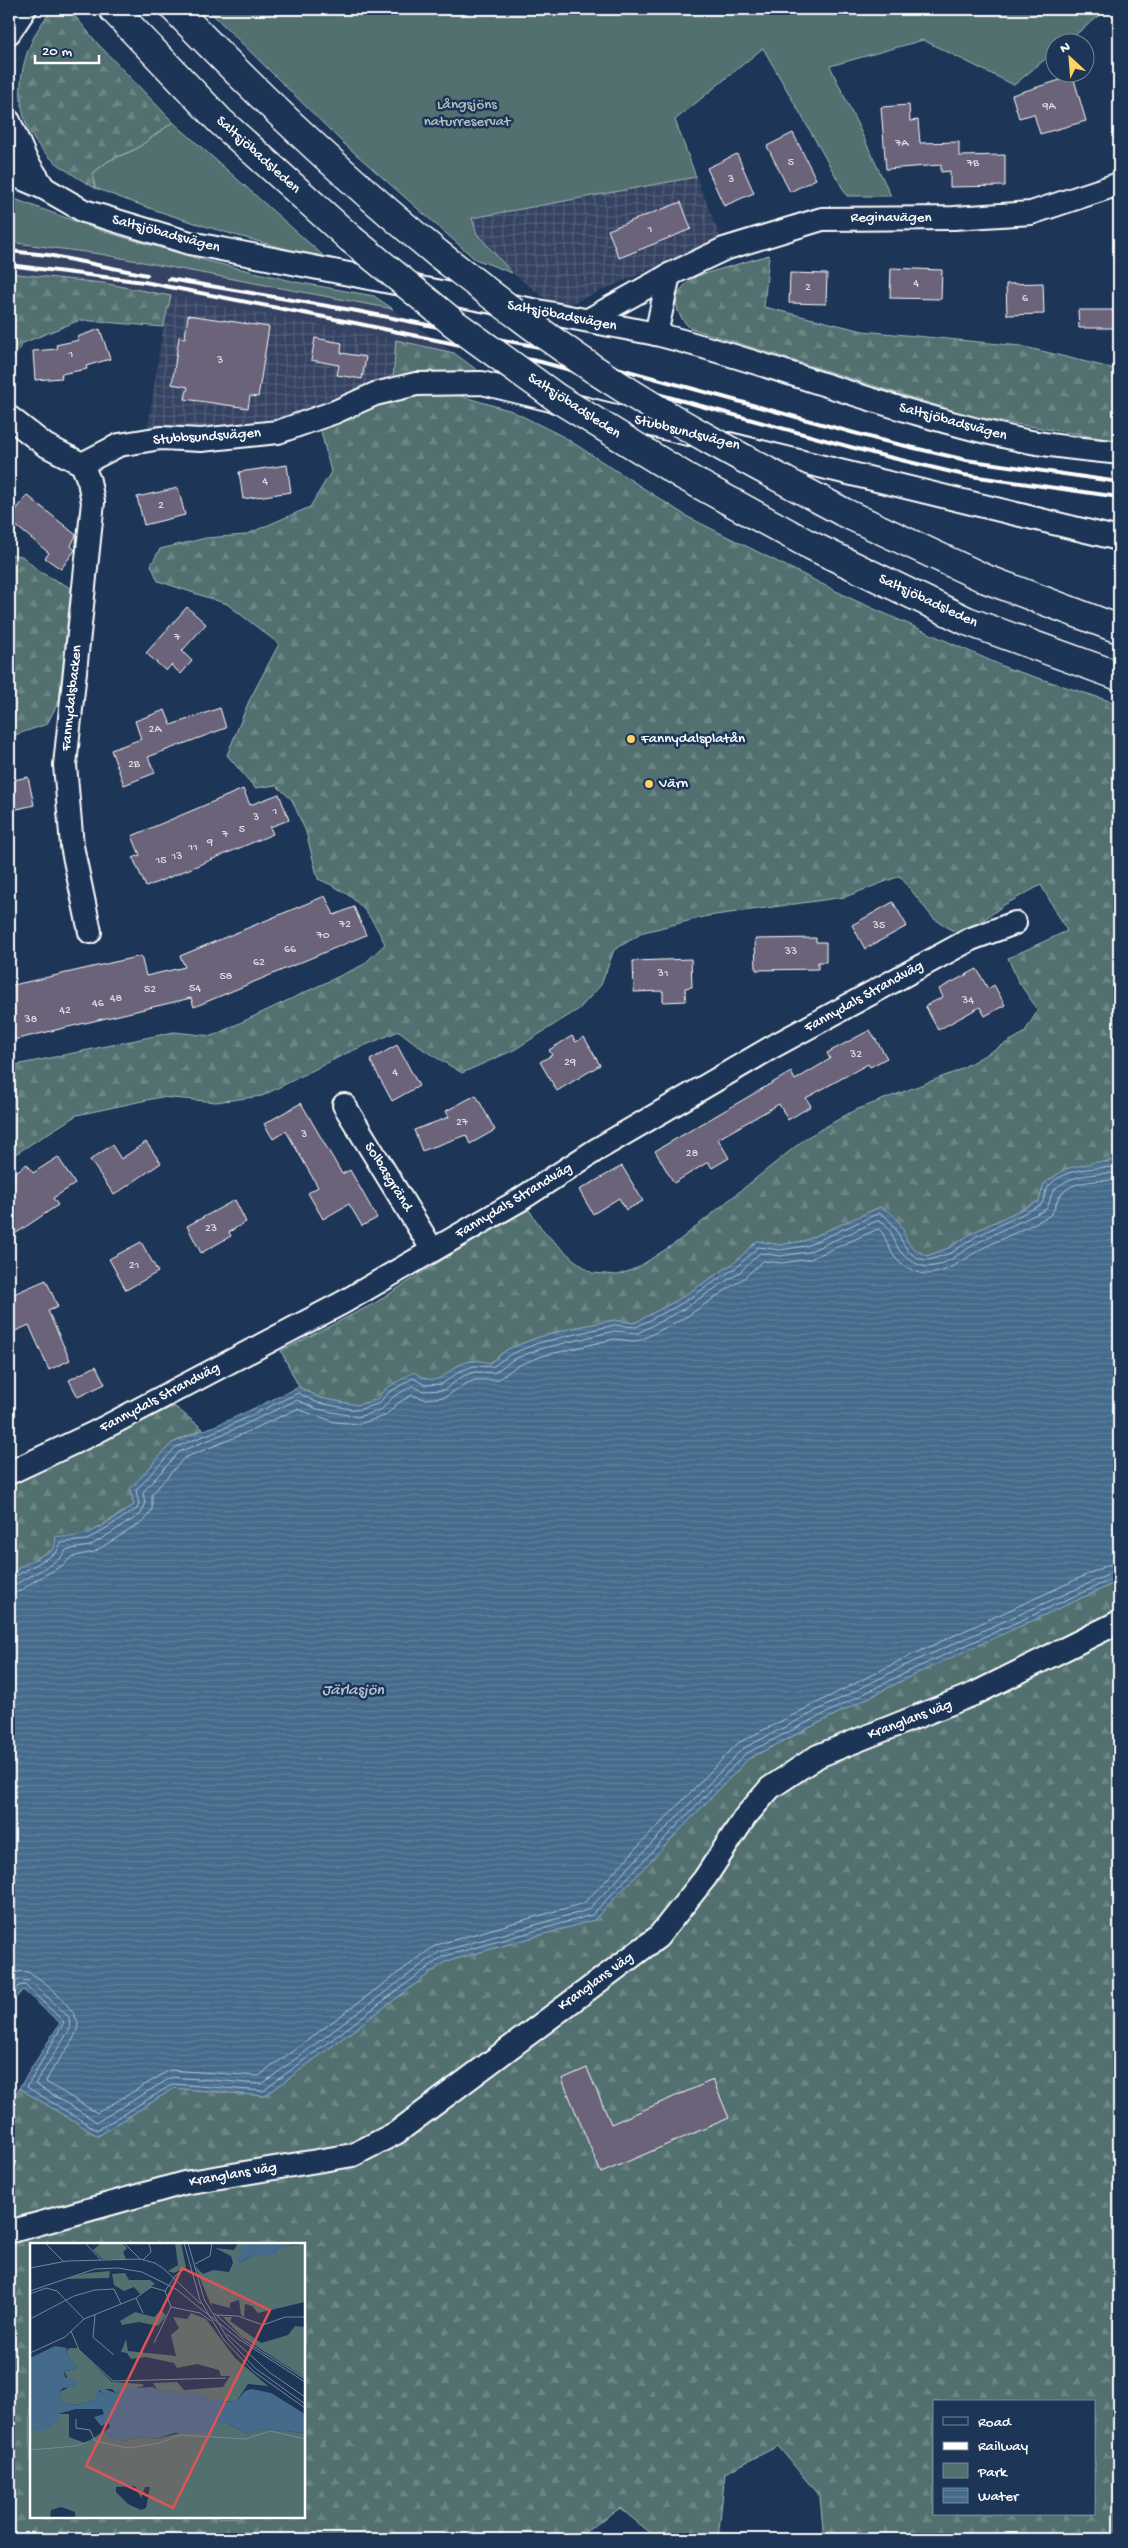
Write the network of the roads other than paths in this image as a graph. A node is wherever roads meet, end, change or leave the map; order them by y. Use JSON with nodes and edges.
{"nodes":[{"id":1,"x":25,"y":9,"type":"edge"},
{"id":2,"x":113,"y":9,"type":"edge"},
{"id":3,"x":175,"y":9,"type":"edge"},
{"id":4,"x":9,"y":33,"type":"edge"},
{"id":5,"x":9,"y":121,"type":"edge"},
{"id":6,"x":9,"y":173,"type":"edge"},
{"id":7,"x":1119,"y":184,"type":"edge"},
{"id":8,"x":44,"y":188,"type":"junction"},
{"id":9,"x":669,"y":275,"type":"junction"},
{"id":10,"x":588,"y":320,"type":"junction"},
{"id":11,"x":656,"y":334,"type":"junction"},
{"id":12,"x":9,"y":417,"type":"edge"},
{"id":13,"x":1119,"y":453,"type":"edge"},
{"id":14,"x":82,"y":464,"type":"junction"},
{"id":15,"x":1119,"y":539,"type":"edge"},
{"id":16,"x":1119,"y":629,"type":"edge"},
{"id":17,"x":1119,"y":676,"type":"edge"},
{"id":18,"x":1015,"y":923,"type":"dead end"},
{"id":19,"x":90,"y":932,"type":"dead end"},
{"id":20,"x":344,"y":1105,"type":"dead end"},
{"id":21,"x":432,"y":1249,"type":"junction"},
{"id":22,"x":9,"y":1473,"type":"edge"},
{"id":23,"x":1119,"y":1622,"type":"edge"},
{"id":24,"x":9,"y":2232,"type":"edge"}],
"edges":[{"from":1,"to":4,"type":"street"},
{"from":2,"to":17,"type":"highway","name":"Saltsjöbadsleden","bridge":true},
{"from":3,"to":16,"type":"highway","bridge":true},
{"from":5,"to":8,"type":"street"},
{"from":6,"to":8,"type":"street","name":"Saltsjöbadsvägen"},
{"from":7,"to":9,"type":"street","name":"Reginavägen"},
{"from":8,"to":10,"type":"street","name":"Saltsjöbadsvägen"},
{"from":9,"to":10,"type":"street","name":"Reginavägen"},
{"from":9,"to":11,"type":"street"},
{"from":10,"to":11,"type":"street","name":"Saltsjöbadsvägen"},
{"from":11,"to":13,"type":"street","name":"Saltsjöbadsvägen"},
{"from":12,"to":14,"type":"street"},
{"from":14,"to":15,"type":"street","name":"Stubbsundsvägen"},
{"from":14,"to":19,"type":"street","name":"Fannydalsbacken"},
{"from":18,"to":21,"type":"street","name":"Fannydals Strandväg"},
{"from":20,"to":21,"type":"street","name":"Solbasgränd"},
{"from":21,"to":22,"type":"street","name":"Fannydals Strandväg"},
{"from":23,"to":24,"type":"street","name":"Kranglans väg"}]}
